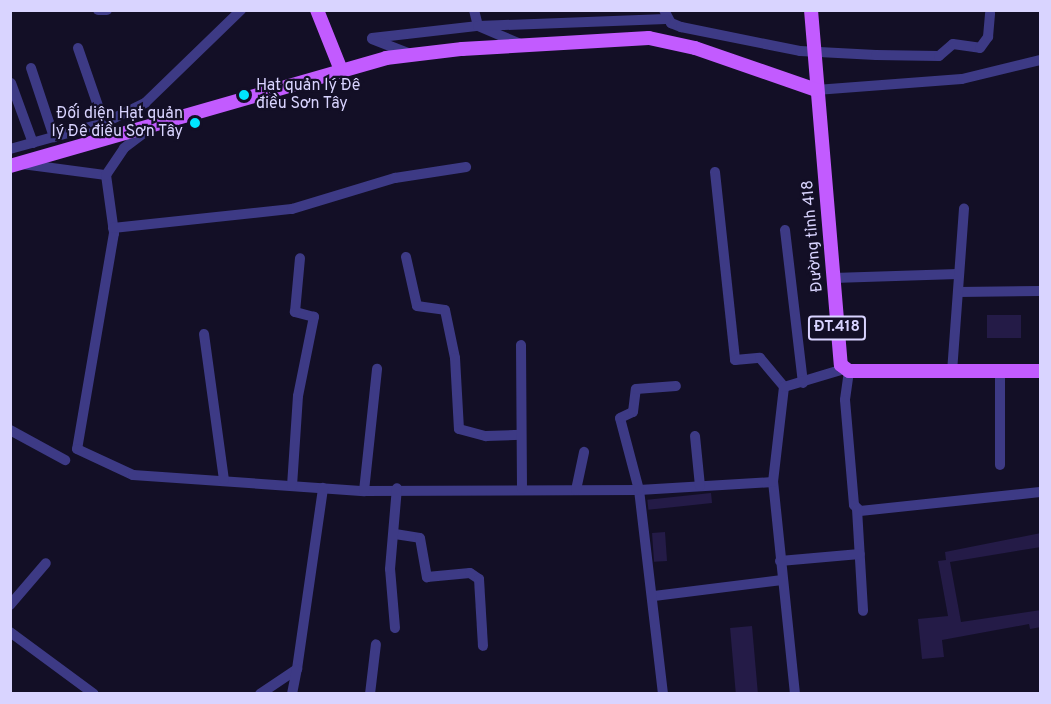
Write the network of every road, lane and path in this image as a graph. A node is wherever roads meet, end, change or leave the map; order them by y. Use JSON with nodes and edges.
{"nodes":[{"id":1,"x":98,"y":10,"type":"edge"},
{"id":2,"x":107,"y":10,"type":"edge"},
{"id":3,"x":241,"y":10,"type":"edge"},
{"id":4,"x":317,"y":10,"type":"edge"},
{"id":5,"x":474,"y":10,"type":"edge"},
{"id":6,"x":811,"y":10,"type":"edge"},
{"id":7,"x":990,"y":13,"type":"dead end"},
{"id":8,"x":595,"y":15,"type":"edge"},
{"id":9,"x":665,"y":15,"type":"edge"},
{"id":10,"x":478,"y":26,"type":"junction"},
{"id":11,"x":523,"y":45,"type":"junction"},
{"id":12,"x":78,"y":48,"type":"dead end"},
{"id":13,"x":813,"y":51,"type":"junction"},
{"id":14,"x":413,"y":55,"type":"junction"},
{"id":15,"x":1041,"y":60,"type":"edge"},
{"id":16,"x":32,"y":68,"type":"dead end"},
{"id":17,"x":341,"y":70,"type":"junction"},
{"id":18,"x":11,"y":83,"type":"edge"},
{"id":19,"x":816,"y":90,"type":"junction"},
{"id":20,"x":104,"y":123,"type":"junction"},
{"id":21,"x":151,"y":128,"type":"junction"},
{"id":22,"x":54,"y":137,"type":"junction"},
{"id":23,"x":33,"y":143,"type":"junction"},
{"id":24,"x":10,"y":149,"type":"edge"},
{"id":25,"x":16,"y":165,"type":"edge"},
{"id":26,"x":466,"y":167,"type":"dead end"},
{"id":27,"x":715,"y":172,"type":"dead end"},
{"id":28,"x":106,"y":175,"type":"junction"},
{"id":29,"x":964,"y":208,"type":"dead end"},
{"id":30,"x":113,"y":228,"type":"junction"},
{"id":31,"x":785,"y":230,"type":"dead end"},
{"id":32,"x":406,"y":257,"type":"dead end"},
{"id":33,"x":300,"y":258,"type":"dead end"},
{"id":34,"x":958,"y":274,"type":"junction"},
{"id":35,"x":833,"y":278,"type":"junction"},
{"id":36,"x":1041,"y":291,"type":"edge"},
{"id":37,"x":958,"y":292,"type":"junction"},
{"id":38,"x":204,"y":334,"type":"dead end"},
{"id":39,"x":521,"y":345,"type":"dead end"},
{"id":40,"x":377,"y":369,"type":"dead end"},
{"id":41,"x":846,"y":370,"type":"junction"},
{"id":42,"x":1041,"y":371,"type":"edge"},
{"id":43,"x":952,"y":372,"type":"junction"},
{"id":44,"x":1000,"y":372,"type":"junction"},
{"id":45,"x":804,"y":383,"type":"junction"},
{"id":46,"x":676,"y":386,"type":"dead end"},
{"id":47,"x":784,"y":387,"type":"junction"},
{"id":48,"x":10,"y":430,"type":"edge"},
{"id":49,"x":520,"y":435,"type":"junction"},
{"id":50,"x":695,"y":436,"type":"dead end"},
{"id":51,"x":584,"y":452,"type":"dead end"},
{"id":52,"x":65,"y":460,"type":"dead end"},
{"id":53,"x":1000,"y":465,"type":"dead end"},
{"id":54,"x":224,"y":480,"type":"junction"},
{"id":55,"x":772,"y":482,"type":"junction"},
{"id":56,"x":292,"y":486,"type":"junction"},
{"id":57,"x":700,"y":486,"type":"junction"},
{"id":58,"x":323,"y":488,"type":"junction"},
{"id":59,"x":397,"y":488,"type":"junction"},
{"id":60,"x":522,"y":489,"type":"junction"},
{"id":61,"x":576,"y":490,"type":"junction"},
{"id":62,"x":639,"y":490,"type":"junction"},
{"id":63,"x":364,"y":491,"type":"junction"},
{"id":64,"x":1041,"y":492,"type":"edge"},
{"id":65,"x":857,"y":509,"type":"junction"},
{"id":66,"x":395,"y":534,"type":"junction"},
{"id":67,"x":860,"y":554,"type":"junction"},
{"id":68,"x":780,"y":561,"type":"junction"},
{"id":69,"x":46,"y":563,"type":"dead end"},
{"id":70,"x":782,"y":580,"type":"junction"},
{"id":71,"x":654,"y":596,"type":"junction"},
{"id":72,"x":10,"y":605,"type":"edge"},
{"id":73,"x":863,"y":611,"type":"dead end"},
{"id":74,"x":395,"y":627,"type":"dead end"},
{"id":75,"x":10,"y":632,"type":"edge"},
{"id":76,"x":376,"y":644,"type":"dead end"},
{"id":77,"x":483,"y":646,"type":"dead end"},
{"id":78,"x":297,"y":669,"type":"junction"},
{"id":79,"x":94,"y":693,"type":"edge"},
{"id":80,"x":260,"y":693,"type":"edge"},
{"id":81,"x":292,"y":693,"type":"edge"},
{"id":82,"x":370,"y":693,"type":"edge"},
{"id":83,"x":663,"y":693,"type":"edge"},
{"id":84,"x":795,"y":693,"type":"edge"}],
"edges":[{"from":1,"to":2,"type":"street"},
{"from":3,"to":20,"type":"street"},
{"from":4,"to":17,"type":"main road"},
{"from":5,"to":10,"type":"street"},
{"from":6,"to":13,"type":"main road","name":"Đường tỉnh 418","number":"ĐT.418"},
{"from":7,"to":13,"type":"street"},
{"from":8,"to":9,"type":"street"},
{"from":8,"to":10,"type":"street"},
{"from":9,"to":13,"type":"street"},
{"from":10,"to":11,"type":"street"},
{"from":10,"to":14,"type":"street"},
{"from":11,"to":14,"type":"main road"},
{"from":11,"to":19,"type":"main road"},
{"from":12,"to":20,"type":"street"},
{"from":13,"to":19,"type":"main road","name":"Đường tỉnh 418","number":"ĐT.418"},
{"from":14,"to":17,"type":"main road"},
{"from":15,"to":19,"type":"street"},
{"from":16,"to":22,"type":"street"},
{"from":17,"to":21,"type":"main road"},
{"from":18,"to":23,"type":"street"},
{"from":19,"to":35,"type":"main road","name":"Đường tỉnh 418","number":"ĐT.418"},
{"from":20,"to":22,"type":"street"},
{"from":21,"to":25,"type":"main road"},
{"from":21,"to":28,"type":"street"},
{"from":22,"to":23,"type":"street"},
{"from":23,"to":24,"type":"street"},
{"from":25,"to":28,"type":"street"},
{"from":26,"to":30,"type":"street"},
{"from":27,"to":47,"type":"street"},
{"from":28,"to":30,"type":"street"},
{"from":29,"to":34,"type":"street"},
{"from":30,"to":54,"type":"street"},
{"from":31,"to":45,"type":"street"},
{"from":32,"to":49,"type":"street"},
{"from":33,"to":56,"type":"street"},
{"from":34,"to":35,"type":"street"},
{"from":34,"to":37,"type":"street"},
{"from":35,"to":41,"type":"main road","name":"Đường tỉnh 418","number":"ĐT.418"},
{"from":36,"to":37,"type":"street"},
{"from":37,"to":43,"type":"street"},
{"from":38,"to":54,"type":"street"},
{"from":39,"to":49,"type":"street"},
{"from":40,"to":63,"type":"street"},
{"from":41,"to":43,"type":"main road"},
{"from":41,"to":45,"type":"street"},
{"from":41,"to":65,"type":"street"},
{"from":42,"to":44,"type":"main road"},
{"from":43,"to":44,"type":"main road"},
{"from":44,"to":53,"type":"street"},
{"from":45,"to":47,"type":"street"},
{"from":46,"to":62,"type":"street"},
{"from":47,"to":55,"type":"street"},
{"from":48,"to":52,"type":"street"},
{"from":49,"to":60,"type":"street"},
{"from":50,"to":57,"type":"street"},
{"from":51,"to":61,"type":"street"},
{"from":54,"to":56,"type":"street"},
{"from":55,"to":57,"type":"street"},
{"from":55,"to":68,"type":"street"},
{"from":56,"to":58,"type":"street"},
{"from":57,"to":62,"type":"street"},
{"from":58,"to":63,"type":"street"},
{"from":58,"to":78,"type":"street"},
{"from":59,"to":60,"type":"street"},
{"from":59,"to":63,"type":"street"},
{"from":59,"to":66,"type":"street"},
{"from":60,"to":61,"type":"street"},
{"from":61,"to":62,"type":"street"},
{"from":62,"to":71,"type":"street"},
{"from":64,"to":65,"type":"street"},
{"from":65,"to":67,"type":"street"},
{"from":66,"to":74,"type":"street"},
{"from":66,"to":77,"type":"street"},
{"from":67,"to":68,"type":"street"},
{"from":67,"to":73,"type":"street"},
{"from":68,"to":70,"type":"street"},
{"from":69,"to":72,"type":"street"},
{"from":70,"to":71,"type":"street"},
{"from":70,"to":84,"type":"street"},
{"from":71,"to":83,"type":"street"},
{"from":75,"to":79,"type":"street"},
{"from":76,"to":82,"type":"street"},
{"from":78,"to":80,"type":"street"},
{"from":78,"to":81,"type":"street"}]}
